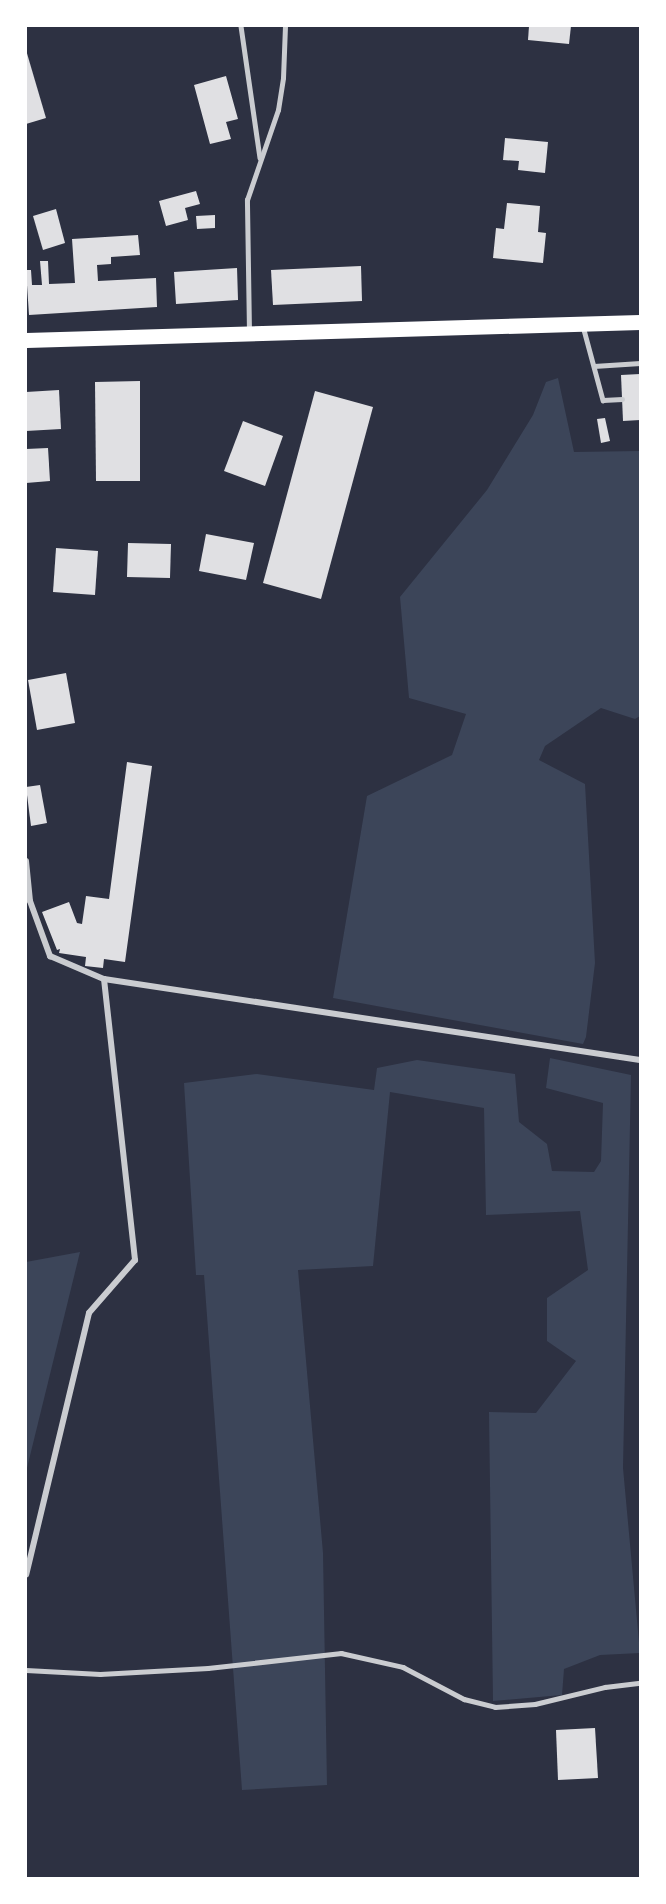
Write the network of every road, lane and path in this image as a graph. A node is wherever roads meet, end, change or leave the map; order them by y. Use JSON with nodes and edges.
{"nodes":[{"id":1,"x":242,"y":26,"type":"edge"},
{"id":2,"x":285,"y":26,"type":"edge"},
{"id":3,"x":260,"y":161,"type":"junction"},
{"id":4,"x":640,"y":322,"type":"edge"},
{"id":5,"x":582,"y":324,"type":"junction"},
{"id":6,"x":249,"y":332,"type":"junction"},
{"id":7,"x":26,"y":340,"type":"edge"},
{"id":8,"x":640,"y":363,"type":"edge"},
{"id":9,"x":594,"y":366,"type":"junction"},
{"id":10,"x":622,"y":399,"type":"dead end"},
{"id":11,"x":26,"y":861,"type":"edge"},
{"id":12,"x":104,"y":979,"type":"junction"},
{"id":13,"x":640,"y":1060,"type":"edge"},
{"id":14,"x":26,"y":1575,"type":"edge"},
{"id":15,"x":26,"y":1671,"type":"edge"},
{"id":16,"x":640,"y":1683,"type":"edge"}],
"edges":[{"from":1,"to":3,"type":"lane"},
{"from":2,"to":3,"type":"lane"},
{"from":3,"to":6,"type":"lane"},
{"from":4,"to":5,"type":"main road"},
{"from":5,"to":6,"type":"main road"},
{"from":5,"to":9,"type":"lane"},
{"from":6,"to":7,"type":"main road"},
{"from":8,"to":9,"type":"lane"},
{"from":9,"to":10,"type":"lane"},
{"from":11,"to":12,"type":"street"},
{"from":12,"to":13,"type":"street"},
{"from":12,"to":14,"type":"street"},
{"from":15,"to":16,"type":"lane"}]}
